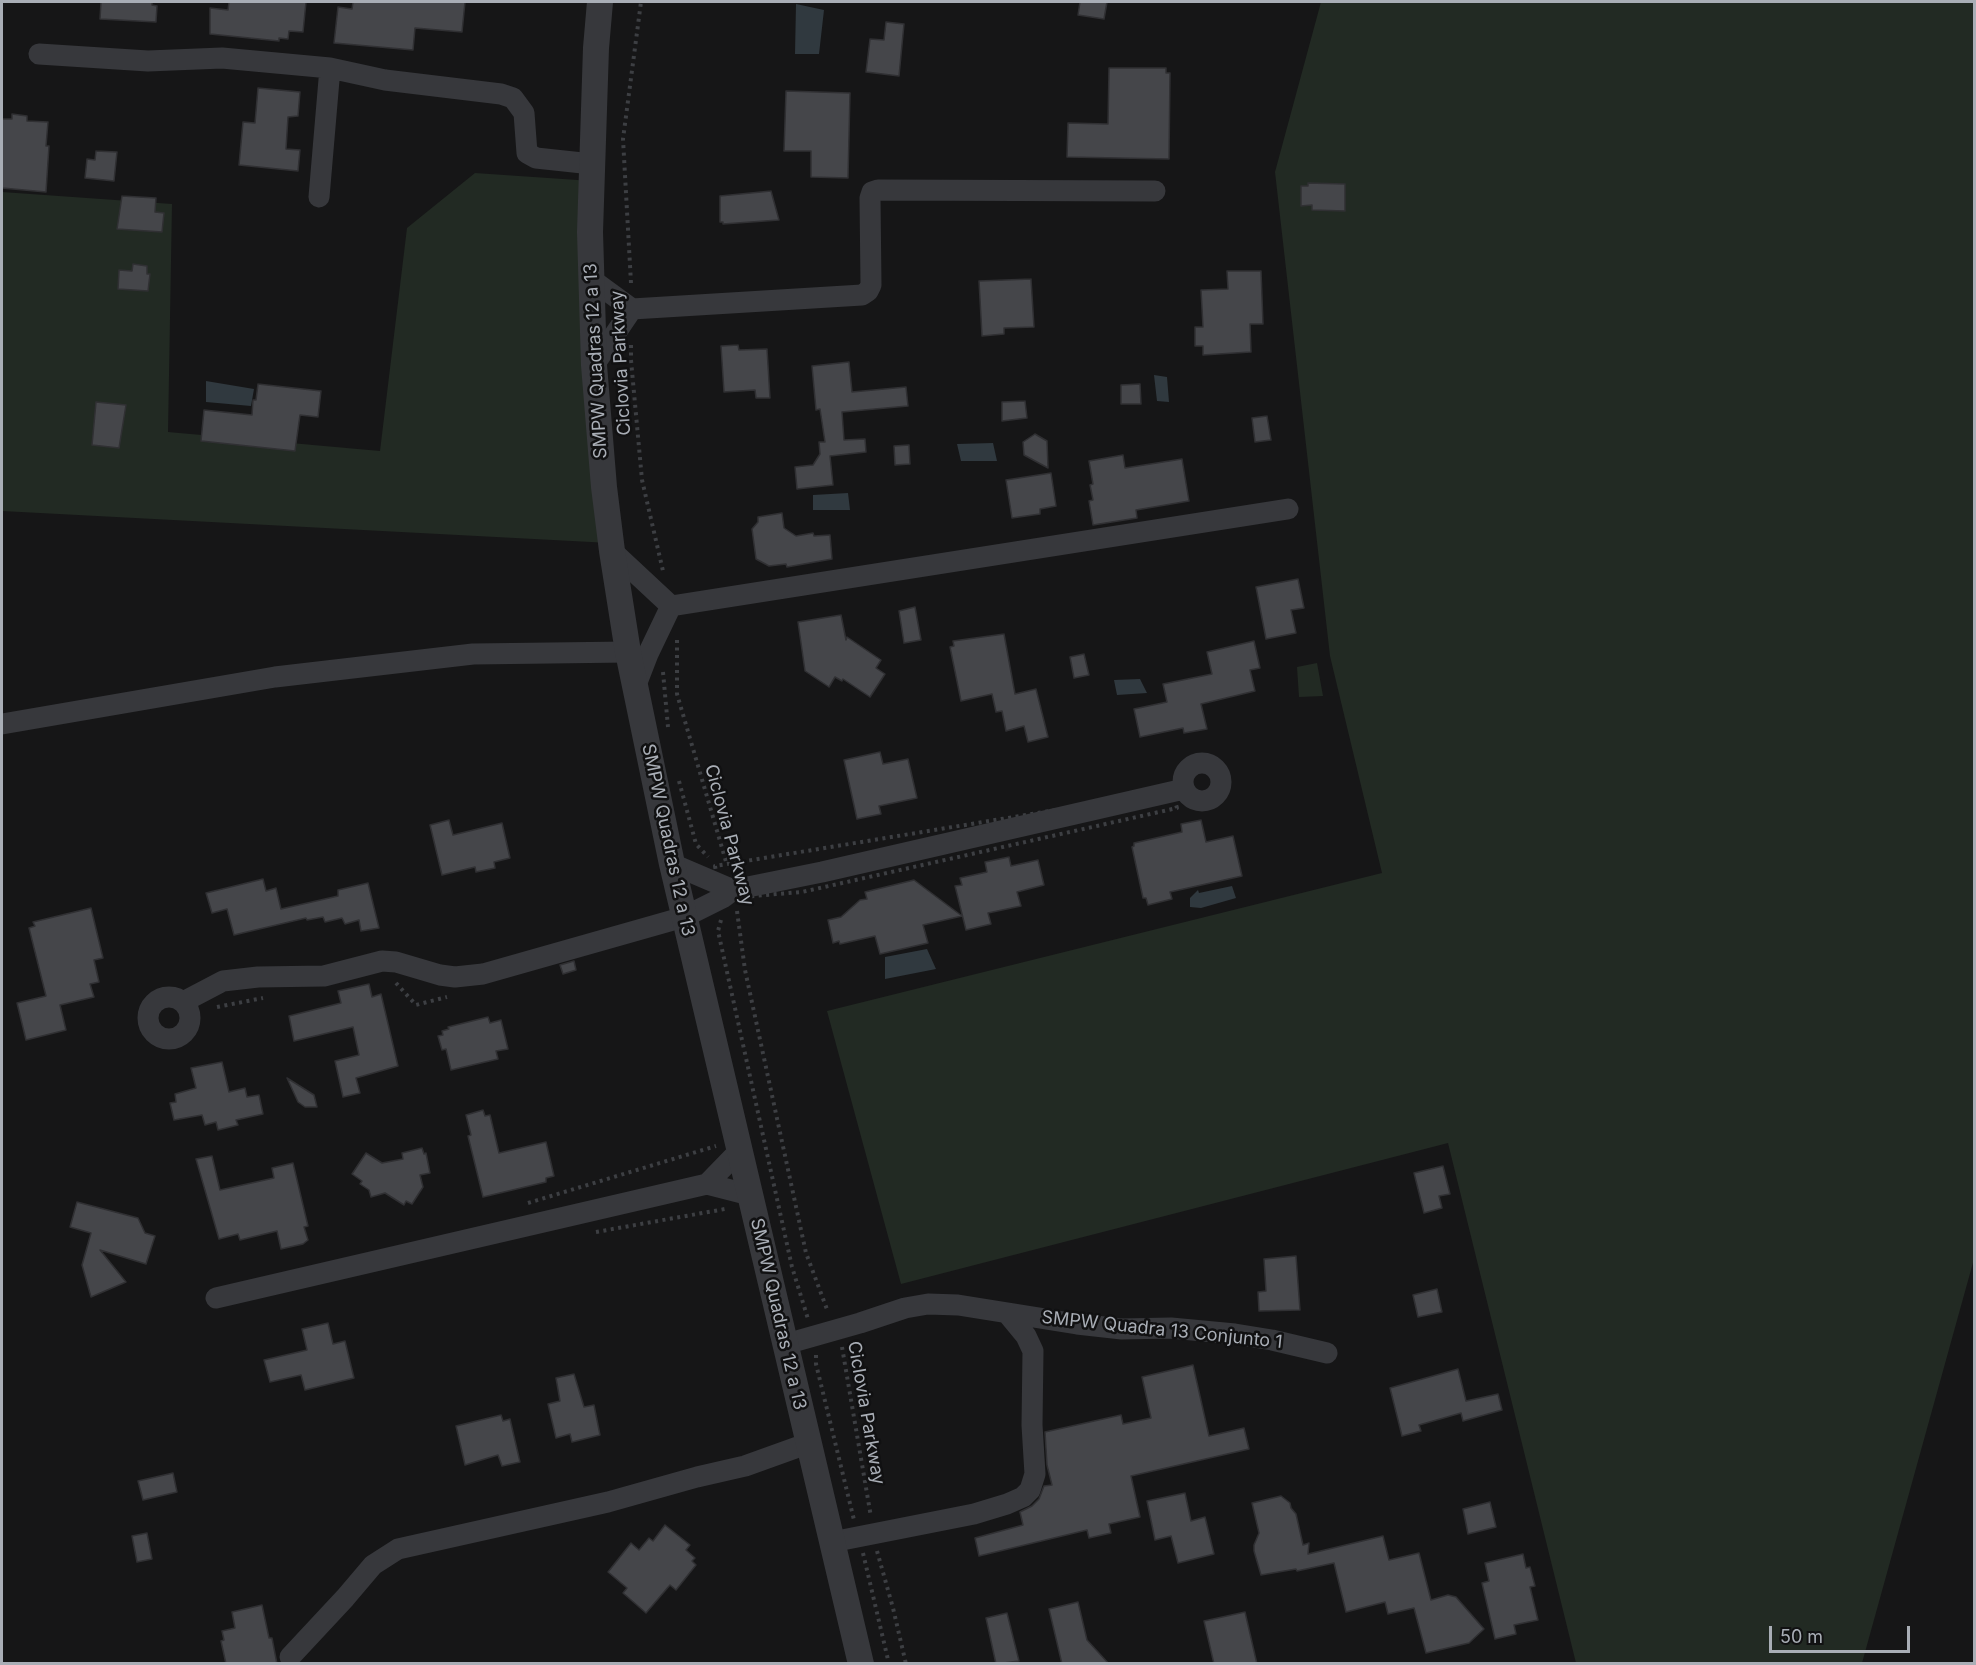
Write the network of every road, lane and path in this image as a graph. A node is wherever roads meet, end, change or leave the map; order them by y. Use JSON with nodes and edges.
{"nodes":[{"id":1,"x":600,"y":2,"type":"edge"},
{"id":2,"x":641,"y":2,"type":"edge"},
{"id":3,"x":39,"y":54,"type":"dead end"},
{"id":4,"x":330,"y":68,"type":"junction"},
{"id":5,"x":592,"y":164,"type":"junction"},
{"id":6,"x":1155,"y":191,"type":"dead end"},
{"id":7,"x":319,"y":197,"type":"dead end"},
{"id":8,"x":591,"y":279,"type":"junction"},
{"id":9,"x":632,"y":309,"type":"junction"},
{"id":10,"x":594,"y":365,"type":"junction"},
{"id":11,"x":1288,"y":509,"type":"dead end"},
{"id":12,"x":612,"y":551,"type":"junction"},
{"id":13,"x":663,"y":572,"type":"dead end"},
{"id":14,"x":671,"y":606,"type":"junction"},
{"id":15,"x":658,"y":633,"type":"junction"},
{"id":16,"x":628,"y":652,"type":"junction"},
{"id":17,"x":636,"y":686,"type":"junction"},
{"id":18,"x":2,"y":724,"type":"edge"},
{"id":19,"x":668,"y":732,"type":"dead end"},
{"id":20,"x":678,"y":776,"type":"dead end"},
{"id":21,"x":1184,"y":789,"type":"dead end"},
{"id":22,"x":672,"y":864,"type":"junction"},
{"id":23,"x":729,"y":899,"type":"junction"},
{"id":24,"x":684,"y":917,"type":"junction"},
{"id":25,"x":721,"y":920,"type":"dead end"},
{"id":26,"x":183,"y":1002,"type":"dead end"},
{"id":27,"x":740,"y":1149,"type":"junction"},
{"id":28,"x":707,"y":1184,"type":"junction"},
{"id":29,"x":750,"y":1195,"type":"junction"},
{"id":30,"x":216,"y":1298,"type":"dead end"},
{"id":31,"x":1007,"y":1313,"type":"junction"},
{"id":32,"x":836,"y":1330,"type":"junction"},
{"id":33,"x":814,"y":1336,"type":"junction"},
{"id":34,"x":786,"y":1344,"type":"junction"},
{"id":35,"x":1327,"y":1353,"type":"dead end"},
{"id":36,"x":809,"y":1443,"type":"junction"},
{"id":37,"x":866,"y":1535,"type":"junction"},
{"id":38,"x":832,"y":1542,"type":"junction"},
{"id":39,"x":290,"y":1657,"type":"dead end"},
{"id":40,"x":861,"y":1664,"type":"edge"},
{"id":41,"x":890,"y":1664,"type":"edge"},
{"id":42,"x":906,"y":1664,"type":"edge"}],
"edges":[{"from":1,"to":5,"type":"street","name":"SMPW Quadras 12 a 13"},
{"from":2,"to":9,"type":"path","name":"Ciclovia Parkway"},
{"from":3,"to":4,"type":"street"},
{"from":4,"to":5,"type":"street"},
{"from":4,"to":7,"type":"street"},
{"from":5,"to":8,"type":"street","name":"SMPW Quadras 12 a 13"},
{"from":6,"to":9,"type":"street"},
{"from":8,"to":9,"type":"street"},
{"from":8,"to":10,"type":"street","name":"SMPW Quadras 12 a 13"},
{"from":9,"to":10,"type":"street"},
{"from":9,"to":13,"type":"path","name":"Ciclovia Parkway"},
{"from":10,"to":12,"type":"street","name":"SMPW Quadras 12 a 13"},
{"from":11,"to":14,"type":"street"},
{"from":12,"to":14,"type":"street"},
{"from":12,"to":16,"type":"street","name":"SMPW Quadras 12 a 13"},
{"from":14,"to":15,"type":"street"},
{"from":14,"to":23,"type":"path","name":"Ciclovia Parkway"},
{"from":15,"to":17,"type":"street"},
{"from":15,"to":19,"type":"path"},
{"from":16,"to":17,"type":"street","name":"SMPW Quadras 12 a 13"},
{"from":16,"to":18,"type":"street"},
{"from":17,"to":22,"type":"street","name":"SMPW Quadras 12 a 13"},
{"from":20,"to":23,"type":"path"},
{"from":21,"to":23,"type":"street"},
{"from":22,"to":23,"type":"street"},
{"from":22,"to":24,"type":"street","name":"SMPW Quadras 12 a 13"},
{"from":23,"to":24,"type":"street"},
{"from":23,"to":32,"type":"path","name":"Ciclovia Parkway"},
{"from":24,"to":26,"type":"street"},
{"from":24,"to":27,"type":"street","name":"SMPW Quadras 12 a 13"},
{"from":25,"to":33,"type":"path"},
{"from":27,"to":28,"type":"street"},
{"from":27,"to":29,"type":"street","name":"SMPW Quadras 12 a 13"},
{"from":28,"to":29,"type":"street"},
{"from":28,"to":30,"type":"street"},
{"from":29,"to":34,"type":"street","name":"SMPW Quadras 12 a 13"},
{"from":31,"to":32,"type":"street","name":"SMPW Quadra 13 Conjunto 1"},
{"from":31,"to":35,"type":"street","name":"SMPW Quadra 13 Conjunto 1"},
{"from":31,"to":37,"type":"street"},
{"from":32,"to":33,"type":"street","name":"SMPW Quadra 13 Conjunto 1"},
{"from":32,"to":37,"type":"path","name":"Ciclovia Parkway"},
{"from":33,"to":34,"type":"street","name":"SMPW Quadra 13 Conjunto 1"},
{"from":33,"to":37,"type":"path"},
{"from":34,"to":36,"type":"street","name":"SMPW Quadras 12 a 13"},
{"from":36,"to":38,"type":"street","name":"SMPW Quadras 12 a 13"},
{"from":36,"to":39,"type":"street"},
{"from":37,"to":38,"type":"street"},
{"from":37,"to":41,"type":"path"},
{"from":37,"to":42,"type":"path","name":"Ciclovia Parkway"},
{"from":38,"to":40,"type":"street","name":"SMPW Quadras 12 a 13"}]}
